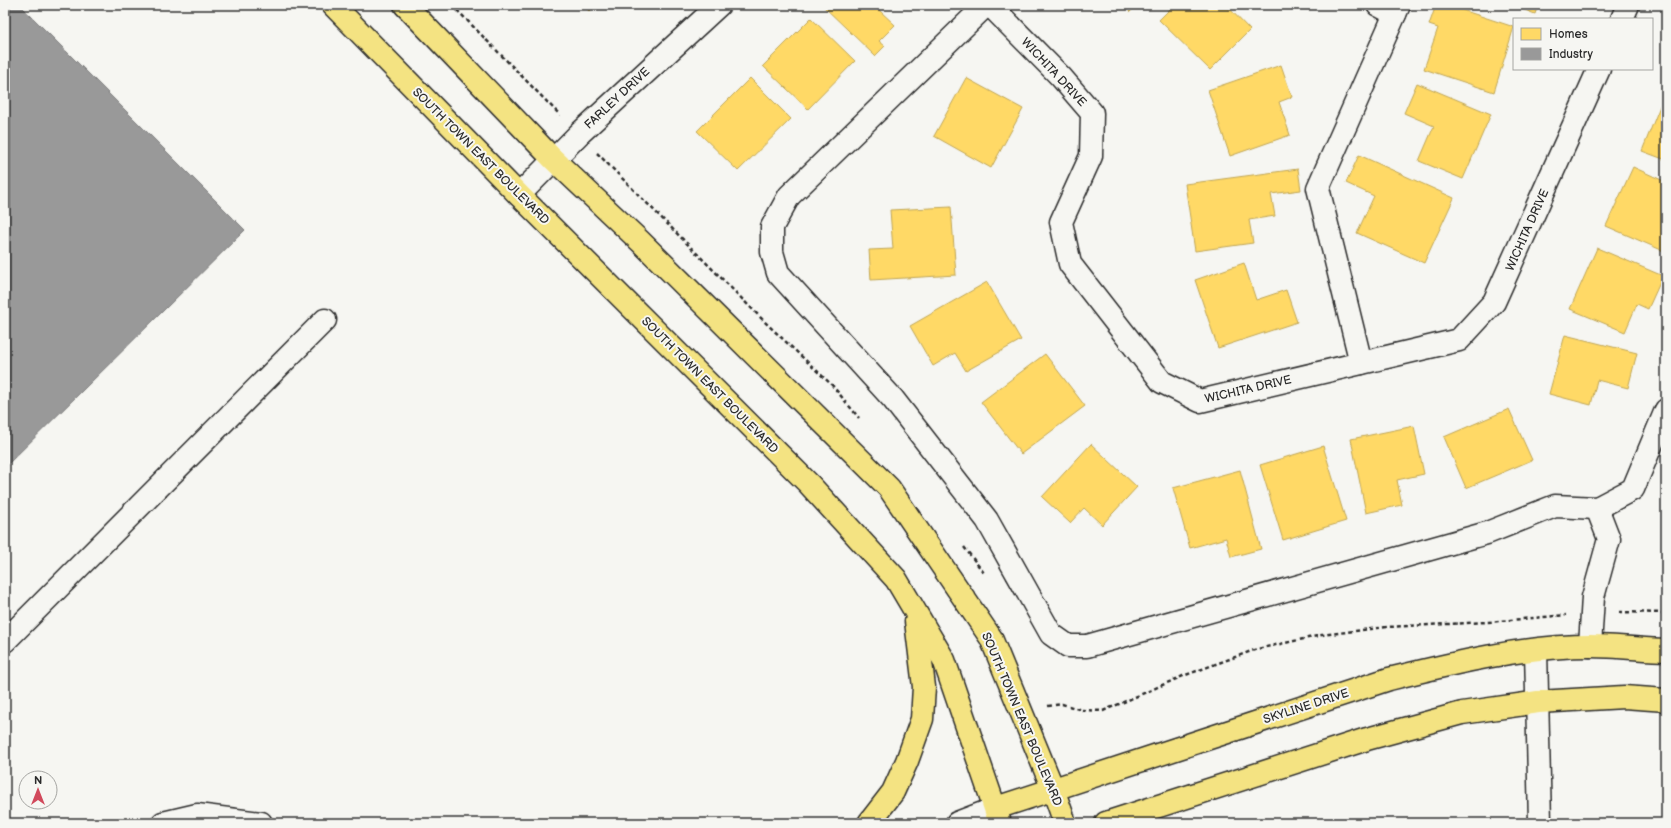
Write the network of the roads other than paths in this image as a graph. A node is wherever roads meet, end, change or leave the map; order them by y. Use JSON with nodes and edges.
{"nodes":[{"id":1,"x":333,"y":5,"type":"edge"},
{"id":2,"x":404,"y":5,"type":"edge"},
{"id":3,"x":719,"y":5,"type":"edge"},
{"id":4,"x":986,"y":5,"type":"edge"},
{"id":5,"x":990,"y":5,"type":"edge"},
{"id":6,"x":1628,"y":5,"type":"edge"},
{"id":7,"x":1391,"y":8,"type":"edge"},
{"id":8,"x":1622,"y":18,"type":"edge"},
{"id":9,"x":1599,"y":70,"type":"edge"},
{"id":10,"x":553,"y":159,"type":"junction"},
{"id":11,"x":519,"y":195,"type":"junction"},
{"id":12,"x":326,"y":320,"type":"dead end"},
{"id":13,"x":1361,"y":363,"type":"junction"},
{"id":14,"x":1666,"y":410,"type":"edge"},
{"id":15,"x":1597,"y":508,"type":"junction"},
{"id":16,"x":914,"y":608,"type":"junction"},
{"id":17,"x":5,"y":641,"type":"edge"},
{"id":18,"x":1590,"y":646,"type":"junction"},
{"id":19,"x":1536,"y":650,"type":"junction"},
{"id":20,"x":1666,"y":650,"type":"edge"},
{"id":21,"x":1666,"y":700,"type":"edge"},
{"id":22,"x":1538,"y":702,"type":"junction"},
{"id":23,"x":1053,"y":789,"type":"junction"},
{"id":24,"x":998,"y":816,"type":"edge"},
{"id":25,"x":163,"y":823,"type":"edge"},
{"id":26,"x":261,"y":823,"type":"edge"},
{"id":27,"x":869,"y":823,"type":"edge"},
{"id":28,"x":958,"y":823,"type":"edge"},
{"id":29,"x":1064,"y":823,"type":"edge"},
{"id":30,"x":1106,"y":823,"type":"edge"},
{"id":31,"x":1540,"y":823,"type":"edge"}],
"edges":[{"from":1,"to":11,"type":"main road","name":"SOUTH TOWN EAST BOULEVARD"},
{"from":2,"to":10,"type":"main road","name":"SOUTH TOWN EAST BOULEVARD"},
{"from":3,"to":10,"type":"street","name":"FARLEY DRIVE"},
{"from":4,"to":15,"type":"street"},
{"from":5,"to":13,"type":"street","name":"WICHITA DRIVE"},
{"from":6,"to":8,"type":"street"},
{"from":7,"to":13,"type":"street"},
{"from":9,"to":13,"type":"street","name":"WICHITA DRIVE"},
{"from":10,"to":11,"type":"street","name":"FARLEY DRIVE"},
{"from":10,"to":23,"type":"main road","name":"SOUTH TOWN EAST BOULEVARD"},
{"from":11,"to":16,"type":"main road","name":"SOUTH TOWN EAST BOULEVARD"},
{"from":12,"to":17,"type":"street"},
{"from":14,"to":15,"type":"street"},
{"from":15,"to":18,"type":"street"},
{"from":16,"to":24,"type":"main road","name":"SOUTH TOWN EAST BOULEVARD"},
{"from":16,"to":27,"type":"main road"},
{"from":18,"to":19,"type":"main road","name":"SKYLINE DRIVE"},
{"from":18,"to":20,"type":"main road","name":"SKYLINE DRIVE"},
{"from":19,"to":22,"type":"street"},
{"from":19,"to":23,"type":"main road","name":"SKYLINE DRIVE"},
{"from":21,"to":22,"type":"main road"},
{"from":22,"to":30,"type":"main road"},
{"from":22,"to":31,"type":"street"},
{"from":23,"to":24,"type":"main road","name":"SKYLINE DRIVE"},
{"from":23,"to":29,"type":"main road","name":"SOUTH TOWN EAST BOULEVARD"},
{"from":24,"to":28,"type":"street","name":"SKYLINE DRIVE"},
{"from":25,"to":26,"type":"street"}]}
